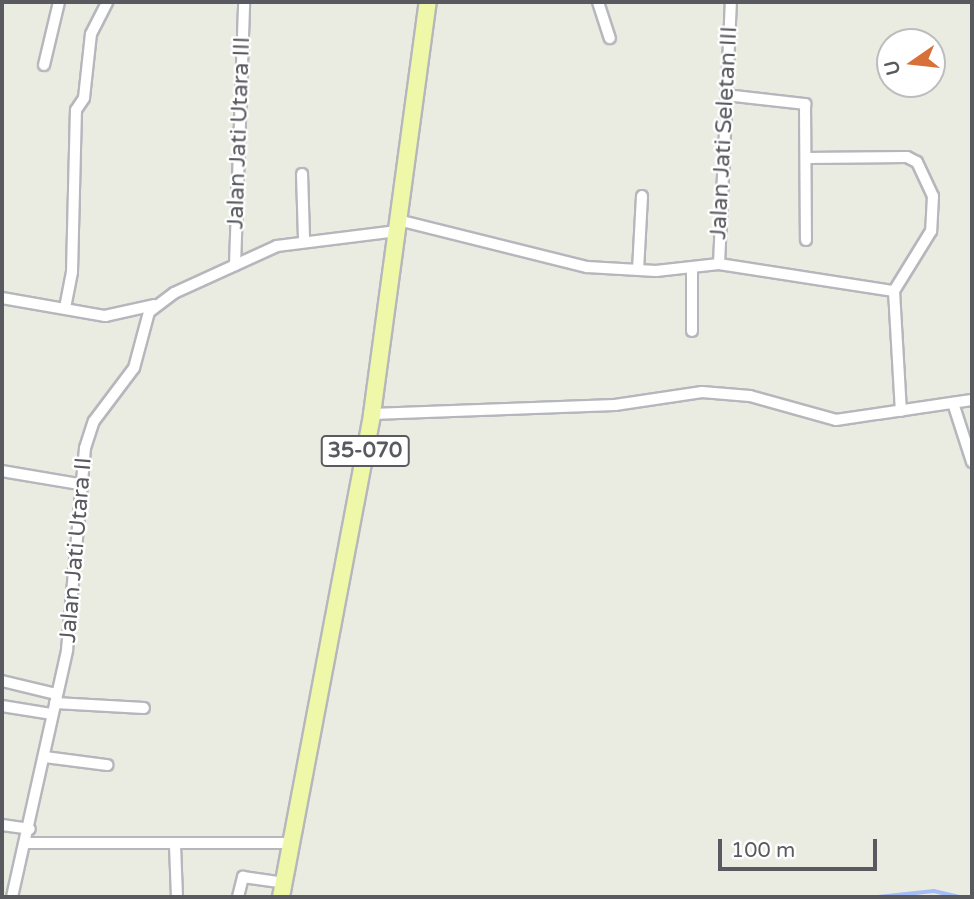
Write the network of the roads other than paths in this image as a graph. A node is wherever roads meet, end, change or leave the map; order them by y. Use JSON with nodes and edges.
{"nodes":[{"id":1,"x":59,"y":2,"type":"edge"},
{"id":2,"x":107,"y":2,"type":"edge"},
{"id":3,"x":244,"y":2,"type":"edge"},
{"id":4,"x":428,"y":2,"type":"edge"},
{"id":5,"x":598,"y":2,"type":"edge"},
{"id":6,"x":731,"y":2,"type":"edge"},
{"id":7,"x":610,"y":38,"type":"dead end"},
{"id":8,"x":44,"y":65,"type":"dead end"},
{"id":9,"x":726,"y":95,"type":"junction"},
{"id":10,"x":806,"y":158,"type":"junction"},
{"id":11,"x":302,"y":174,"type":"dead end"},
{"id":12,"x":642,"y":196,"type":"dead end"},
{"id":13,"x":397,"y":226,"type":"junction"},
{"id":14,"x":304,"y":238,"type":"junction"},
{"id":15,"x":806,"y":240,"type":"dead end"},
{"id":16,"x":719,"y":264,"type":"junction"},
{"id":17,"x":234,"y":265,"type":"junction"},
{"id":18,"x":638,"y":270,"type":"junction"},
{"id":19,"x":692,"y":270,"type":"junction"},
{"id":20,"x":894,"y":291,"type":"junction"},
{"id":21,"x":2,"y":298,"type":"edge"},
{"id":22,"x":154,"y":305,"type":"junction"},
{"id":23,"x":65,"y":308,"type":"junction"},
{"id":24,"x":692,"y":331,"type":"dead end"},
{"id":25,"x":972,"y":400,"type":"edge"},
{"id":26,"x":953,"y":403,"type":"junction"},
{"id":27,"x":901,"y":411,"type":"junction"},
{"id":28,"x":372,"y":414,"type":"junction"},
{"id":29,"x":972,"y":462,"type":"edge"},
{"id":30,"x":2,"y":471,"type":"edge"},
{"id":31,"x":79,"y":484,"type":"junction"},
{"id":32,"x":2,"y":681,"type":"edge"},
{"id":33,"x":54,"y":704,"type":"junction"},
{"id":34,"x":2,"y":706,"type":"edge"},
{"id":35,"x":144,"y":708,"type":"dead end"},
{"id":36,"x":45,"y":757,"type":"junction"},
{"id":37,"x":107,"y":765,"type":"dead end"},
{"id":38,"x":2,"y":825,"type":"edge"},
{"id":39,"x":30,"y":828,"type":"junction"},
{"id":40,"x":27,"y":843,"type":"junction"},
{"id":41,"x":292,"y":843,"type":"junction"},
{"id":42,"x":175,"y":845,"type":"junction"},
{"id":43,"x":283,"y":890,"type":"edge"},
{"id":44,"x":12,"y":897,"type":"edge"},
{"id":45,"x":177,"y":897,"type":"edge"},
{"id":46,"x":238,"y":897,"type":"edge"}],
"edges":[{"from":1,"to":8,"type":"street"},
{"from":2,"to":23,"type":"street"},
{"from":3,"to":17,"type":"street","name":"Jalan Jati Utara III"},
{"from":4,"to":13,"type":"main road","number":"35-070"},
{"from":5,"to":7,"type":"street"},
{"from":6,"to":9,"type":"street","name":"Jalan Jati Seletan III"},
{"from":9,"to":10,"type":"street"},
{"from":9,"to":16,"type":"street","name":"Jalan Jati Seletan III"},
{"from":10,"to":15,"type":"street"},
{"from":10,"to":20,"type":"street"},
{"from":11,"to":14,"type":"street"},
{"from":12,"to":18,"type":"street"},
{"from":13,"to":14,"type":"street"},
{"from":13,"to":18,"type":"street"},
{"from":13,"to":28,"type":"main road","number":"35-070"},
{"from":14,"to":17,"type":"street"},
{"from":16,"to":19,"type":"street"},
{"from":16,"to":20,"type":"street"},
{"from":17,"to":22,"type":"street"},
{"from":18,"to":19,"type":"street"},
{"from":19,"to":24,"type":"street"},
{"from":20,"to":27,"type":"street"},
{"from":21,"to":23,"type":"street"},
{"from":22,"to":23,"type":"street"},
{"from":22,"to":31,"type":"street","name":"Jalan Jati Utara II"},
{"from":25,"to":26,"type":"street"},
{"from":26,"to":27,"type":"street"},
{"from":26,"to":29,"type":"street"},
{"from":27,"to":28,"type":"street"},
{"from":28,"to":41,"type":"main road","number":"35-070"},
{"from":30,"to":31,"type":"street"},
{"from":31,"to":33,"type":"street","name":"Jalan Jati Utara II"},
{"from":32,"to":33,"type":"street"},
{"from":33,"to":34,"type":"street"},
{"from":33,"to":35,"type":"street"},
{"from":33,"to":36,"type":"street","name":"Jalan Jati Utara II"},
{"from":36,"to":37,"type":"street"},
{"from":36,"to":39,"type":"street","name":"Jalan Jati Utara II"},
{"from":38,"to":39,"type":"street"},
{"from":39,"to":40,"type":"street","name":"Jalan Jati Utara II"},
{"from":40,"to":42,"type":"street"},
{"from":40,"to":44,"type":"street","name":"Jalan Jati Utara II"},
{"from":41,"to":42,"type":"street"},
{"from":41,"to":43,"type":"main road","number":"35-070"},
{"from":42,"to":45,"type":"street"},
{"from":43,"to":46,"type":"street"}]}
